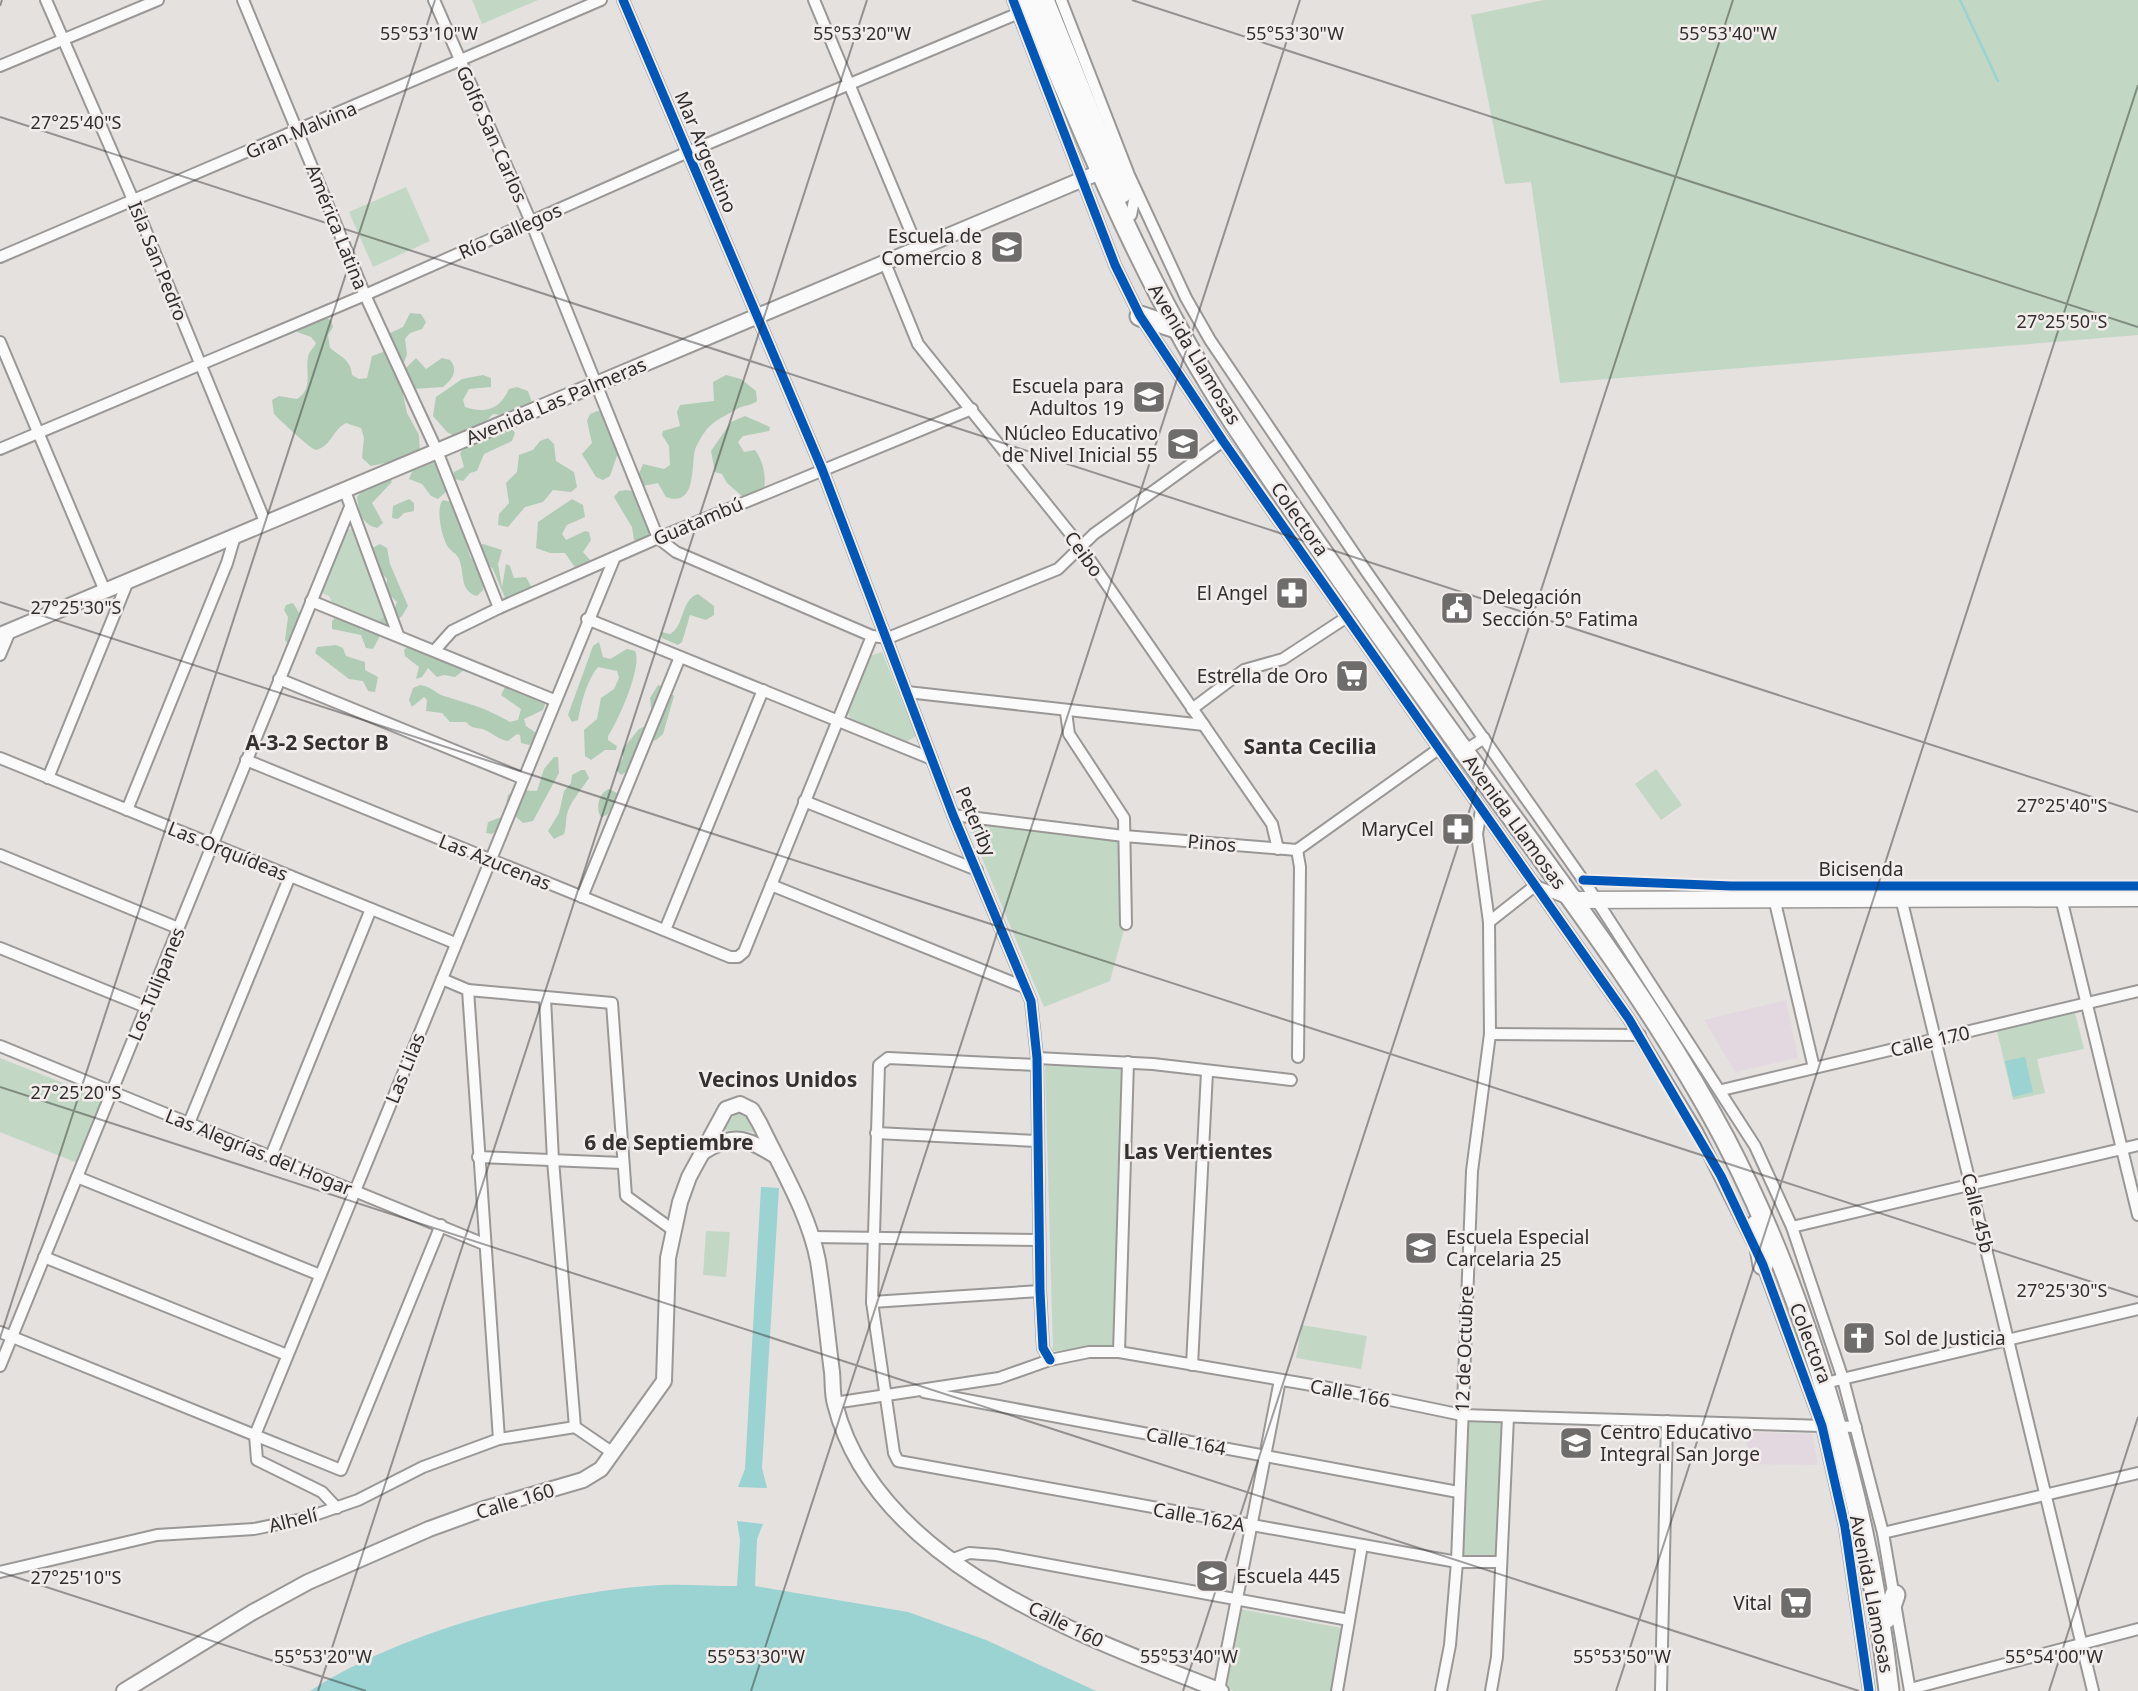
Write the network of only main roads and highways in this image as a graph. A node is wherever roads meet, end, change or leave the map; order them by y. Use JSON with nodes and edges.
{"nodes":[{"id":1,"x":1044,"y":0,"type":"edge"},
{"id":2,"x":1024,"y":7,"type":"edge"},
{"id":3,"x":1091,"y":137,"type":"junction"},
{"id":4,"x":1104,"y":171,"type":"junction"},
{"id":5,"x":1140,"y":316,"type":"road end"},
{"id":6,"x":1176,"y":328,"type":"junction"},
{"id":7,"x":5,"y":633,"type":"edge"},
{"id":8,"x":1470,"y":744,"type":"junction"},
{"id":9,"x":2138,"y":898,"type":"edge"},
{"id":10,"x":1585,"y":899,"type":"junction"},
{"id":11,"x":702,"y":1153,"type":"junction"},
{"id":12,"x":775,"y":1154,"type":"junction"},
{"id":13,"x":1751,"y":1196,"type":"junction"},
{"id":14,"x":1763,"y":1265,"type":"road end"},
{"id":15,"x":1827,"y":1382,"type":"junction"},
{"id":16,"x":1839,"y":1426,"type":"junction"},
{"id":17,"x":1895,"y":1595,"type":"road end"},
{"id":18,"x":1887,"y":1618,"type":"junction"},
{"id":19,"x":1887,"y":1670,"type":"junction"},
{"id":20,"x":1220,"y":1690,"type":"edge"},
{"id":21,"x":1906,"y":1690,"type":"edge"},
{"id":22,"x":124,"y":1691,"type":"edge"},
{"id":23,"x":1875,"y":1691,"type":"edge"},
{"id":24,"x":1889,"y":1691,"type":"edge"}],
"edges":[{"from":1,"to":3,"type":"highway","name":"Avenida Llamosas"},
{"from":2,"to":3,"type":"highway","name":"Avenida Llamosas"},
{"from":3,"to":4,"type":"highway","name":"Avenida Llamosas"},
{"from":4,"to":6,"type":"highway","name":"Avenida Llamosas"},
{"from":4,"to":7,"type":"main road","name":"Avenida Las Palmeras"},
{"from":4,"to":8,"type":"highway","name":"Avenida Llamosas"},
{"from":5,"to":6,"type":"highway"},
{"from":6,"to":8,"type":"highway","name":"Avenida Llamosas"},
{"from":8,"to":10,"type":"highway","name":"Avenida Llamosas"},
{"from":9,"to":10,"type":"main road"},
{"from":10,"to":13,"type":"highway","name":"Avenida Llamosas"},
{"from":10,"to":15,"type":"highway","name":"Avenida Llamosas"},
{"from":11,"to":12,"type":"main road"},
{"from":11,"to":12,"type":"main road","name":"Calle 160"},
{"from":11,"to":22,"type":"main road","name":"Calle 160"},
{"from":12,"to":20,"type":"main road","name":"Calle 160"},
{"from":13,"to":14,"type":"highway"},
{"from":13,"to":15,"type":"highway","name":"Avenida Llamosas"},
{"from":15,"to":16,"type":"highway","name":"Avenida Llamosas"},
{"from":16,"to":18,"type":"highway","name":"Avenida Llamosas"},
{"from":16,"to":19,"type":"highway","name":"Avenida Llamosas"},
{"from":17,"to":18,"type":"highway"},
{"from":18,"to":21,"type":"highway","name":"Avenida Llamosas"},
{"from":19,"to":23,"type":"highway"},
{"from":19,"to":24,"type":"highway","name":"Avenida Llamosas"}]}
